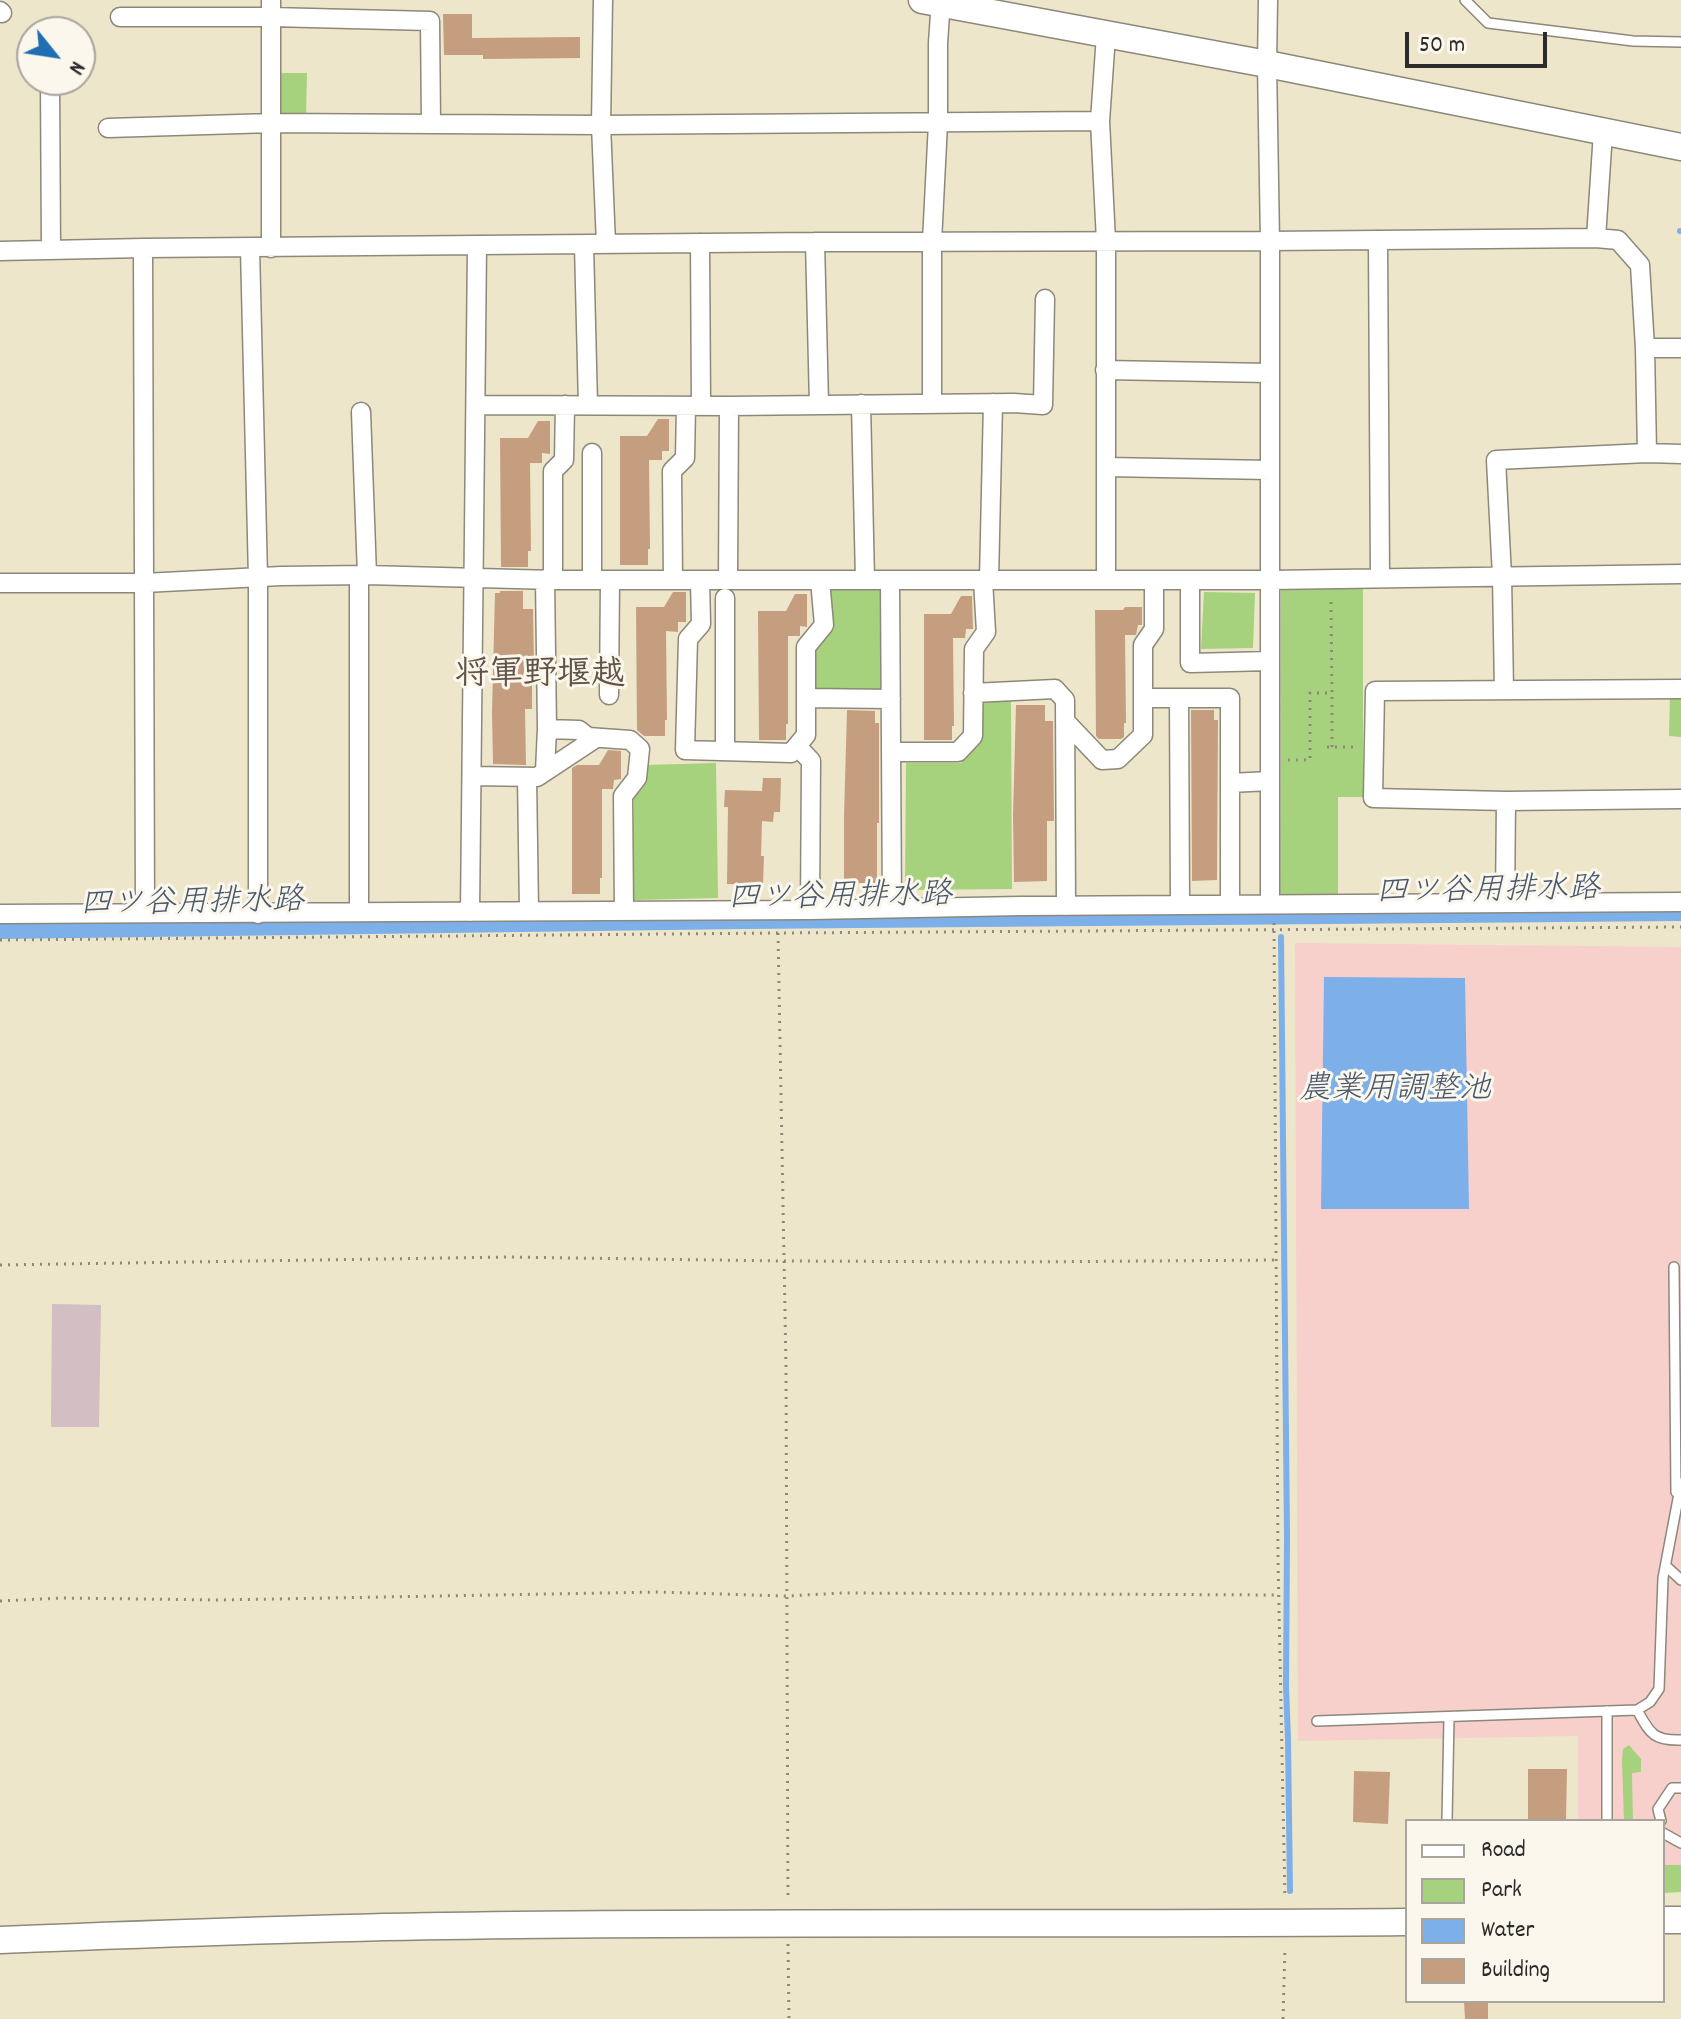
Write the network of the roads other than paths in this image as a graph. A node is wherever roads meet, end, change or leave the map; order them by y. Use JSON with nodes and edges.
{"nodes":[{"id":1,"x":603,"y":0,"type":"edge"},
{"id":2,"x":1268,"y":0,"type":"edge"},
{"id":3,"x":1465,"y":0,"type":"edge"},
{"id":4,"x":935,"y":1,"type":"edge"},
{"id":5,"x":271,"y":8,"type":"edge"},
{"id":6,"x":120,"y":17,"type":"dead end"},
{"id":7,"x":1106,"y":35,"type":"junction"},
{"id":8,"x":1681,"y":42,"type":"edge"},
{"id":9,"x":1267,"y":64,"type":"junction"},
{"id":10,"x":50,"y":96,"type":"edge"},
{"id":11,"x":1100,"y":121,"type":"junction"},
{"id":12,"x":272,"y":123,"type":"junction"},
{"id":13,"x":431,"y":123,"type":"junction"},
{"id":14,"x":938,"y":123,"type":"junction"},
{"id":15,"x":601,"y":125,"type":"junction"},
{"id":16,"x":108,"y":128,"type":"dead end"},
{"id":17,"x":1603,"y":132,"type":"junction"},
{"id":18,"x":1681,"y":147,"type":"edge"},
{"id":19,"x":1596,"y":238,"type":"junction"},
{"id":20,"x":1378,"y":240,"type":"junction"},
{"id":21,"x":1106,"y":241,"type":"junction"},
{"id":22,"x":1270,"y":241,"type":"junction"},
{"id":23,"x":815,"y":242,"type":"junction"},
{"id":24,"x":932,"y":242,"type":"junction"},
{"id":25,"x":700,"y":243,"type":"junction"},
{"id":26,"x":606,"y":244,"type":"junction"},
{"id":27,"x":584,"y":245,"type":"junction"},
{"id":28,"x":477,"y":246,"type":"junction"},
{"id":29,"x":143,"y":248,"type":"junction"},
{"id":30,"x":250,"y":248,"type":"junction"},
{"id":31,"x":271,"y":248,"type":"junction"},
{"id":32,"x":51,"y":250,"type":"junction"},
{"id":33,"x":0,"y":251,"type":"edge"},
{"id":34,"x":1045,"y":299,"type":"dead end"},
{"id":35,"x":1645,"y":348,"type":"junction"},
{"id":36,"x":1681,"y":348,"type":"edge"},
{"id":37,"x":1105,"y":370,"type":"junction"},
{"id":38,"x":1269,"y":373,"type":"junction"},
{"id":39,"x":993,"y":403,"type":"junction"},
{"id":40,"x":819,"y":404,"type":"junction"},
{"id":41,"x":861,"y":404,"type":"junction"},
{"id":42,"x":932,"y":404,"type":"junction"},
{"id":43,"x":476,"y":405,"type":"junction"},
{"id":44,"x":565,"y":405,"type":"junction"},
{"id":45,"x":588,"y":405,"type":"junction"},
{"id":46,"x":693,"y":406,"type":"junction"},
{"id":47,"x":729,"y":406,"type":"junction"},
{"id":48,"x":361,"y":412,"type":"dead end"},
{"id":49,"x":592,"y":453,"type":"dead end"},
{"id":50,"x":1647,"y":453,"type":"junction"},
{"id":51,"x":1681,"y":454,"type":"edge"},
{"id":52,"x":1106,"y":467,"type":"junction"},
{"id":53,"x":1270,"y":470,"type":"junction"},
{"id":54,"x":1681,"y":574,"type":"edge"},
{"id":55,"x":363,"y":575,"type":"junction"},
{"id":56,"x":1502,"y":576,"type":"junction"},
{"id":57,"x":258,"y":578,"type":"junction"},
{"id":58,"x":473,"y":578,"type":"junction"},
{"id":59,"x":1380,"y":578,"type":"junction"},
{"id":60,"x":549,"y":580,"type":"junction"},
{"id":61,"x":601,"y":580,"type":"junction"},
{"id":62,"x":673,"y":580,"type":"junction"},
{"id":63,"x":700,"y":580,"type":"junction"},
{"id":64,"x":820,"y":580,"type":"junction"},
{"id":65,"x":865,"y":580,"type":"junction"},
{"id":66,"x":890,"y":580,"type":"junction"},
{"id":67,"x":986,"y":580,"type":"junction"},
{"id":68,"x":1106,"y":580,"type":"junction"},
{"id":69,"x":1154,"y":580,"type":"junction"},
{"id":70,"x":1190,"y":580,"type":"junction"},
{"id":71,"x":1270,"y":580,"type":"junction"},
{"id":72,"x":0,"y":583,"type":"edge"},
{"id":73,"x":144,"y":583,"type":"junction"},
{"id":74,"x":726,"y":589,"type":"junction"},
{"id":75,"x":1270,"y":661,"type":"junction"},
{"id":76,"x":1681,"y":689,"type":"edge"},
{"id":77,"x":1504,"y":690,"type":"junction"},
{"id":78,"x":973,"y":693,"type":"junction"},
{"id":79,"x":609,"y":695,"type":"dead end"},
{"id":80,"x":806,"y":698,"type":"junction"},
{"id":81,"x":1143,"y":698,"type":"junction"},
{"id":82,"x":1179,"y":698,"type":"junction"},
{"id":83,"x":891,"y":699,"type":"junction"},
{"id":84,"x":1065,"y":721,"type":"junction"},
{"id":85,"x":547,"y":729,"type":"junction"},
{"id":86,"x":596,"y":738,"type":"junction"},
{"id":87,"x":797,"y":746,"type":"junction"},
{"id":88,"x":725,"y":751,"type":"junction"},
{"id":89,"x":892,"y":752,"type":"junction"},
{"id":90,"x":536,"y":774,"type":"junction"},
{"id":91,"x":473,"y":776,"type":"junction"},
{"id":92,"x":1270,"y":781,"type":"junction"},
{"id":93,"x":1230,"y":783,"type":"junction"},
{"id":94,"x":1681,"y":799,"type":"edge"},
{"id":95,"x":1506,"y":801,"type":"junction"},
{"id":96,"x":1505,"y":902,"type":"junction"},
{"id":97,"x":1681,"y":902,"type":"edge"},
{"id":98,"x":1230,"y":904,"type":"junction"},
{"id":99,"x":1270,"y":904,"type":"junction"},
{"id":100,"x":1180,"y":905,"type":"junction"},
{"id":101,"x":1066,"y":906,"type":"junction"},
{"id":102,"x":892,"y":908,"type":"junction"},
{"id":103,"x":810,"y":910,"type":"junction"},
{"id":104,"x":529,"y":911,"type":"junction"},
{"id":105,"x":624,"y":911,"type":"junction"},
{"id":106,"x":359,"y":912,"type":"junction"},
{"id":107,"x":470,"y":912,"type":"junction"},
{"id":108,"x":145,"y":913,"type":"junction"},
{"id":109,"x":0,"y":914,"type":"edge"},
{"id":110,"x":258,"y":914,"type":"junction"},
{"id":111,"x":1674,"y":1267,"type":"dead end"},
{"id":112,"x":1681,"y":1483,"type":"edge"},
{"id":113,"x":1676,"y":1512,"type":"junction"},
{"id":114,"x":1666,"y":1566,"type":"junction"},
{"id":115,"x":1681,"y":1580,"type":"edge"},
{"id":116,"x":1637,"y":1710,"type":"junction"},
{"id":117,"x":1607,"y":1711,"type":"junction"},
{"id":118,"x":1449,"y":1718,"type":"junction"},
{"id":119,"x":1317,"y":1721,"type":"dead end"},
{"id":120,"x":1681,"y":1740,"type":"edge"},
{"id":121,"x":1681,"y":1788,"type":"edge"},
{"id":122,"x":1447,"y":1819,"type":"edge"},
{"id":123,"x":1607,"y":1819,"type":"edge"},
{"id":124,"x":1660,"y":1819,"type":"edge"},
{"id":125,"x":1405,"y":1922,"type":"edge"},
{"id":126,"x":0,"y":1940,"type":"edge"}],
"edges":[{"from":1,"to":15,"type":"street"},
{"from":2,"to":9,"type":"street"},
{"from":3,"to":8,"type":"lane"},
{"from":4,"to":7,"type":"street"},
{"from":4,"to":14,"type":"street"},
{"from":5,"to":6,"type":"street"},
{"from":5,"to":12,"type":"street"},
{"from":5,"to":13,"type":"street"},
{"from":7,"to":9,"type":"street"},
{"from":7,"to":11,"type":"street"},
{"from":9,"to":17,"type":"street"},
{"from":9,"to":22,"type":"street"},
{"from":10,"to":32,"type":"street"},
{"from":11,"to":14,"type":"street"},
{"from":11,"to":21,"type":"street"},
{"from":12,"to":13,"type":"street"},
{"from":12,"to":16,"type":"street"},
{"from":12,"to":31,"type":"street"},
{"from":13,"to":15,"type":"street"},
{"from":14,"to":15,"type":"street"},
{"from":14,"to":24,"type":"street"},
{"from":15,"to":26,"type":"street"},
{"from":17,"to":18,"type":"street"},
{"from":17,"to":19,"type":"street"},
{"from":19,"to":20,"type":"street"},
{"from":19,"to":35,"type":"street"},
{"from":20,"to":22,"type":"street"},
{"from":20,"to":59,"type":"street"},
{"from":21,"to":22,"type":"street"},
{"from":21,"to":24,"type":"street"},
{"from":21,"to":37,"type":"street"},
{"from":22,"to":38,"type":"street"},
{"from":23,"to":24,"type":"street"},
{"from":23,"to":25,"type":"street"},
{"from":23,"to":40,"type":"street"},
{"from":24,"to":42,"type":"street"},
{"from":25,"to":26,"type":"street"},
{"from":25,"to":46,"type":"street"},
{"from":26,"to":27,"type":"street"},
{"from":27,"to":28,"type":"street"},
{"from":27,"to":45,"type":"street"},
{"from":28,"to":31,"type":"street"},
{"from":28,"to":43,"type":"street"},
{"from":29,"to":30,"type":"street"},
{"from":29,"to":32,"type":"street"},
{"from":29,"to":73,"type":"street"},
{"from":30,"to":31,"type":"street"},
{"from":30,"to":57,"type":"street"},
{"from":32,"to":33,"type":"street"},
{"from":34,"to":39,"type":"street"},
{"from":35,"to":36,"type":"street"},
{"from":35,"to":50,"type":"street"},
{"from":37,"to":38,"type":"street"},
{"from":37,"to":52,"type":"street"},
{"from":38,"to":53,"type":"street"},
{"from":39,"to":42,"type":"street"},
{"from":39,"to":67,"type":"street"},
{"from":40,"to":41,"type":"street"},
{"from":40,"to":47,"type":"street"},
{"from":41,"to":42,"type":"street"},
{"from":41,"to":65,"type":"street"},
{"from":43,"to":44,"type":"street"},
{"from":43,"to":58,"type":"street"},
{"from":44,"to":45,"type":"street"},
{"from":44,"to":60,"type":"street"},
{"from":45,"to":46,"type":"street"},
{"from":46,"to":47,"type":"street"},
{"from":46,"to":62,"type":"street"},
{"from":47,"to":74,"type":"street"},
{"from":48,"to":55,"type":"street"},
{"from":49,"to":61,"type":"street"},
{"from":50,"to":51,"type":"street"},
{"from":50,"to":56,"type":"street"},
{"from":52,"to":53,"type":"street"},
{"from":52,"to":68,"type":"street"},
{"from":53,"to":71,"type":"street"},
{"from":54,"to":56,"type":"street"},
{"from":55,"to":57,"type":"street"},
{"from":55,"to":58,"type":"street"},
{"from":55,"to":106,"type":"street"},
{"from":56,"to":59,"type":"street"},
{"from":56,"to":77,"type":"street"},
{"from":57,"to":73,"type":"street"},
{"from":57,"to":110,"type":"street"},
{"from":58,"to":60,"type":"street"},
{"from":58,"to":91,"type":"street"},
{"from":59,"to":71,"type":"street"},
{"from":60,"to":61,"type":"street"},
{"from":60,"to":85,"type":"street"},
{"from":61,"to":62,"type":"street"},
{"from":61,"to":79,"type":"street"},
{"from":62,"to":63,"type":"street"},
{"from":63,"to":74,"type":"street"},
{"from":63,"to":88,"type":"street"},
{"from":64,"to":65,"type":"street"},
{"from":64,"to":74,"type":"street"},
{"from":64,"to":80,"type":"street"},
{"from":65,"to":66,"type":"street"},
{"from":66,"to":67,"type":"street"},
{"from":66,"to":83,"type":"street"},
{"from":67,"to":68,"type":"street"},
{"from":67,"to":78,"type":"street"},
{"from":68,"to":69,"type":"street"},
{"from":69,"to":70,"type":"street"},
{"from":69,"to":81,"type":"street"},
{"from":70,"to":71,"type":"street"},
{"from":70,"to":75,"type":"street"},
{"from":71,"to":75,"type":"street"},
{"from":72,"to":73,"type":"street"},
{"from":73,"to":108,"type":"street"},
{"from":74,"to":88,"type":"street"},
{"from":75,"to":92,"type":"street"},
{"from":76,"to":77,"type":"street"},
{"from":77,"to":95,"type":"street"},
{"from":78,"to":84,"type":"street"},
{"from":78,"to":89,"type":"street"},
{"from":80,"to":83,"type":"street"},
{"from":80,"to":87,"type":"street"},
{"from":81,"to":82,"type":"street"},
{"from":81,"to":84,"type":"street"},
{"from":82,"to":93,"type":"street"},
{"from":82,"to":100,"type":"street"},
{"from":83,"to":89,"type":"street"},
{"from":84,"to":101,"type":"street"},
{"from":85,"to":86,"type":"street"},
{"from":85,"to":90,"type":"street"},
{"from":86,"to":90,"type":"street"},
{"from":86,"to":105,"type":"street"},
{"from":87,"to":88,"type":"street"},
{"from":87,"to":103,"type":"street"},
{"from":89,"to":102,"type":"street"},
{"from":90,"to":91,"type":"street"},
{"from":90,"to":104,"type":"street"},
{"from":91,"to":107,"type":"street"},
{"from":92,"to":93,"type":"street"},
{"from":92,"to":99,"type":"street"},
{"from":93,"to":98,"type":"street"},
{"from":94,"to":95,"type":"street"},
{"from":95,"to":96,"type":"street"},
{"from":96,"to":97,"type":"street"},
{"from":96,"to":99,"type":"street"},
{"from":98,"to":99,"type":"street"},
{"from":98,"to":100,"type":"street"},
{"from":100,"to":101,"type":"street"},
{"from":101,"to":102,"type":"street"},
{"from":102,"to":103,"type":"street"},
{"from":103,"to":105,"type":"street"},
{"from":104,"to":105,"type":"street"},
{"from":104,"to":107,"type":"street"},
{"from":106,"to":107,"type":"street"},
{"from":106,"to":110,"type":"street"},
{"from":108,"to":109,"type":"street"},
{"from":108,"to":110,"type":"street"},
{"from":111,"to":113,"type":"lane"},
{"from":112,"to":113,"type":"lane"},
{"from":113,"to":114,"type":"lane"},
{"from":114,"to":115,"type":"lane"},
{"from":114,"to":116,"type":"lane"},
{"from":116,"to":117,"type":"lane"},
{"from":116,"to":120,"type":"lane"},
{"from":117,"to":118,"type":"lane"},
{"from":117,"to":123,"type":"lane"},
{"from":118,"to":119,"type":"lane"},
{"from":118,"to":122,"type":"lane"},
{"from":121,"to":124,"type":"lane"},
{"from":125,"to":126,"type":"street"}]}
